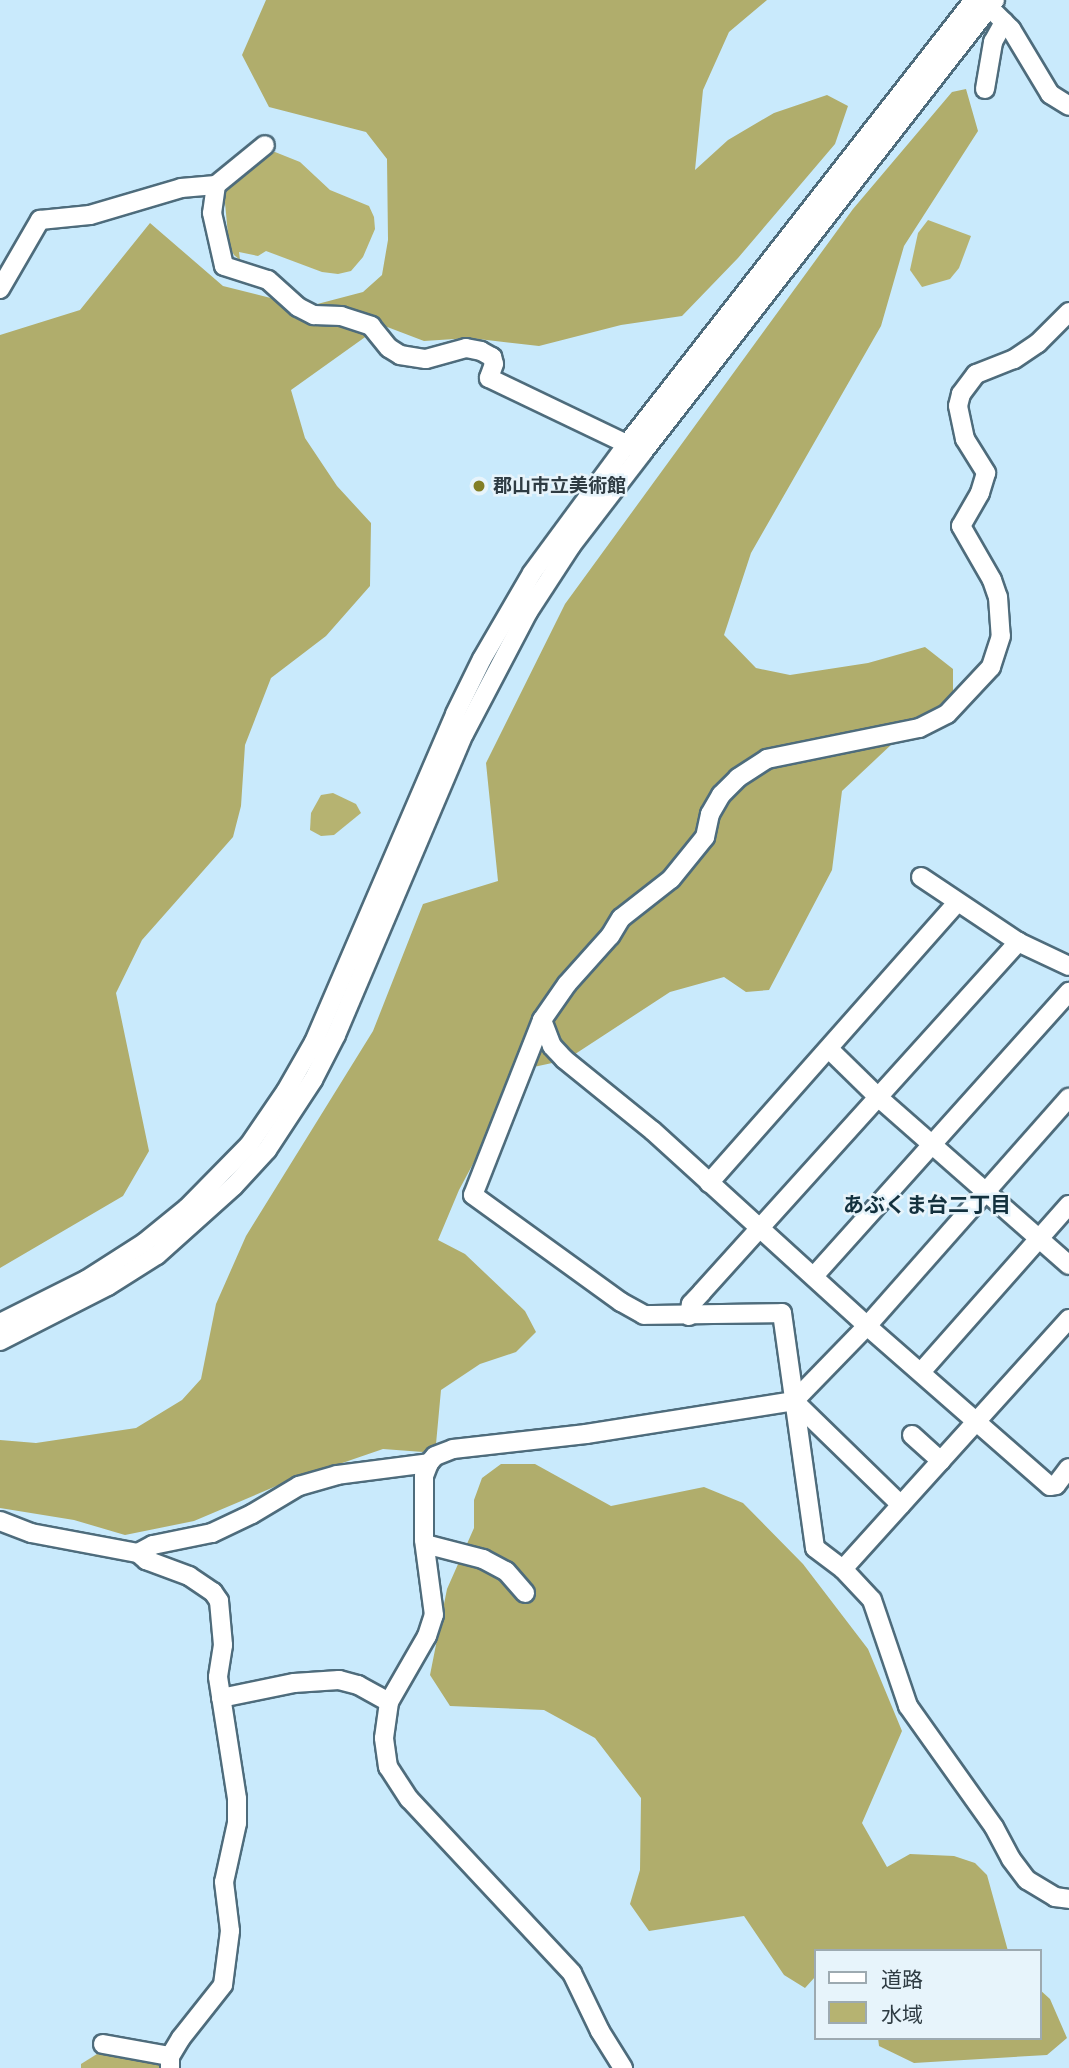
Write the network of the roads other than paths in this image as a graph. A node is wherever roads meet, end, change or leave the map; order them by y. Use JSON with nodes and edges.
{"nodes":[{"id":1,"x":985,"y":2,"type":"edge"},
{"id":2,"x":1004,"y":22,"type":"junction"},
{"id":3,"x":985,"y":89,"type":"dead end"},
{"id":4,"x":1069,"y":106,"type":"edge"},
{"id":5,"x":265,"y":145,"type":"dead end"},
{"id":6,"x":216,"y":185,"type":"junction"},
{"id":7,"x":2,"y":297,"type":"edge"},
{"id":8,"x":1069,"y":312,"type":"edge"},
{"id":9,"x":635,"y":448,"type":"junction"},
{"id":10,"x":921,"y":877,"type":"dead end"},
{"id":11,"x":957,"y":903,"type":"junction"},
{"id":12,"x":1018,"y":943,"type":"junction"},
{"id":13,"x":1069,"y":966,"type":"edge"},
{"id":14,"x":1069,"y":992,"type":"edge"},
{"id":15,"x":542,"y":1020,"type":"junction"},
{"id":16,"x":829,"y":1049,"type":"junction"},
{"id":17,"x":879,"y":1098,"type":"junction"},
{"id":18,"x":1069,"y":1098,"type":"edge"},
{"id":19,"x":932,"y":1146,"type":"junction"},
{"id":20,"x":709,"y":1183,"type":"junction"},
{"id":21,"x":986,"y":1192,"type":"junction"},
{"id":22,"x":1069,"y":1205,"type":"edge"},
{"id":23,"x":759,"y":1228,"type":"junction"},
{"id":24,"x":1039,"y":1238,"type":"junction"},
{"id":25,"x":1069,"y":1265,"type":"edge"},
{"id":26,"x":814,"y":1276,"type":"junction"},
{"id":27,"x":689,"y":1316,"type":"junction"},
{"id":28,"x":1069,"y":1319,"type":"edge"},
{"id":29,"x":0,"y":1323,"type":"edge"},
{"id":30,"x":867,"y":1326,"type":"junction"},
{"id":31,"x":0,"y":1341,"type":"edge"},
{"id":32,"x":921,"y":1372,"type":"junction"},
{"id":33,"x":794,"y":1401,"type":"junction"},
{"id":34,"x":977,"y":1422,"type":"junction"},
{"id":35,"x":912,"y":1435,"type":"dead end"},
{"id":36,"x":941,"y":1461,"type":"junction"},
{"id":37,"x":429,"y":1463,"type":"junction"},
{"id":38,"x":1069,"y":1468,"type":"edge"},
{"id":39,"x":901,"y":1504,"type":"junction"},
{"id":40,"x":0,"y":1521,"type":"edge"},
{"id":41,"x":425,"y":1544,"type":"junction"},
{"id":42,"x":138,"y":1553,"type":"junction"},
{"id":43,"x":843,"y":1569,"type":"junction"},
{"id":44,"x":524,"y":1593,"type":"dead end"},
{"id":45,"x":221,"y":1698,"type":"junction"},
{"id":46,"x":389,"y":1702,"type":"junction"},
{"id":47,"x":1069,"y":1899,"type":"edge"},
{"id":48,"x":103,"y":2044,"type":"dead end"},
{"id":49,"x":170,"y":2062,"type":"edge"},
{"id":50,"x":623,"y":2068,"type":"edge"}],
"edges":[{"from":1,"to":2,"type":"street"},
{"from":1,"to":9,"type":"street"},
{"from":2,"to":3,"type":"street"},
{"from":2,"to":4,"type":"street"},
{"from":5,"to":6,"type":"street"},
{"from":6,"to":7,"type":"street"},
{"from":6,"to":9,"type":"street"},
{"from":8,"to":15,"type":"street"},
{"from":9,"to":29,"type":"street"},
{"from":9,"to":31,"type":"street"},
{"from":10,"to":11,"type":"street"},
{"from":11,"to":12,"type":"street"},
{"from":11,"to":16,"type":"street"},
{"from":12,"to":13,"type":"street"},
{"from":12,"to":17,"type":"street"},
{"from":14,"to":19,"type":"street"},
{"from":15,"to":20,"type":"street"},
{"from":15,"to":27,"type":"street"},
{"from":16,"to":17,"type":"street"},
{"from":16,"to":20,"type":"street"},
{"from":17,"to":19,"type":"street"},
{"from":17,"to":23,"type":"street"},
{"from":18,"to":21,"type":"street"},
{"from":19,"to":21,"type":"street"},
{"from":19,"to":26,"type":"street"},
{"from":20,"to":23,"type":"street"},
{"from":21,"to":24,"type":"street"},
{"from":21,"to":30,"type":"street"},
{"from":22,"to":24,"type":"street"},
{"from":23,"to":26,"type":"street"},
{"from":23,"to":27,"type":"street"},
{"from":24,"to":25,"type":"street"},
{"from":24,"to":32,"type":"street"},
{"from":26,"to":30,"type":"street"},
{"from":27,"to":33,"type":"street"},
{"from":28,"to":34,"type":"street"},
{"from":30,"to":32,"type":"street"},
{"from":30,"to":33,"type":"street"},
{"from":32,"to":34,"type":"street"},
{"from":33,"to":37,"type":"street"},
{"from":33,"to":39,"type":"street"},
{"from":33,"to":43,"type":"street"},
{"from":34,"to":36,"type":"street"},
{"from":34,"to":38,"type":"street"},
{"from":35,"to":36,"type":"street"},
{"from":36,"to":39,"type":"street"},
{"from":37,"to":41,"type":"street"},
{"from":37,"to":42,"type":"street"},
{"from":39,"to":43,"type":"street"},
{"from":40,"to":42,"type":"street"},
{"from":41,"to":44,"type":"street"},
{"from":41,"to":46,"type":"street"},
{"from":42,"to":45,"type":"street"},
{"from":43,"to":47,"type":"street"},
{"from":45,"to":46,"type":"street"},
{"from":45,"to":49,"type":"street"},
{"from":46,"to":50,"type":"street"},
{"from":48,"to":49,"type":"street"}]}
